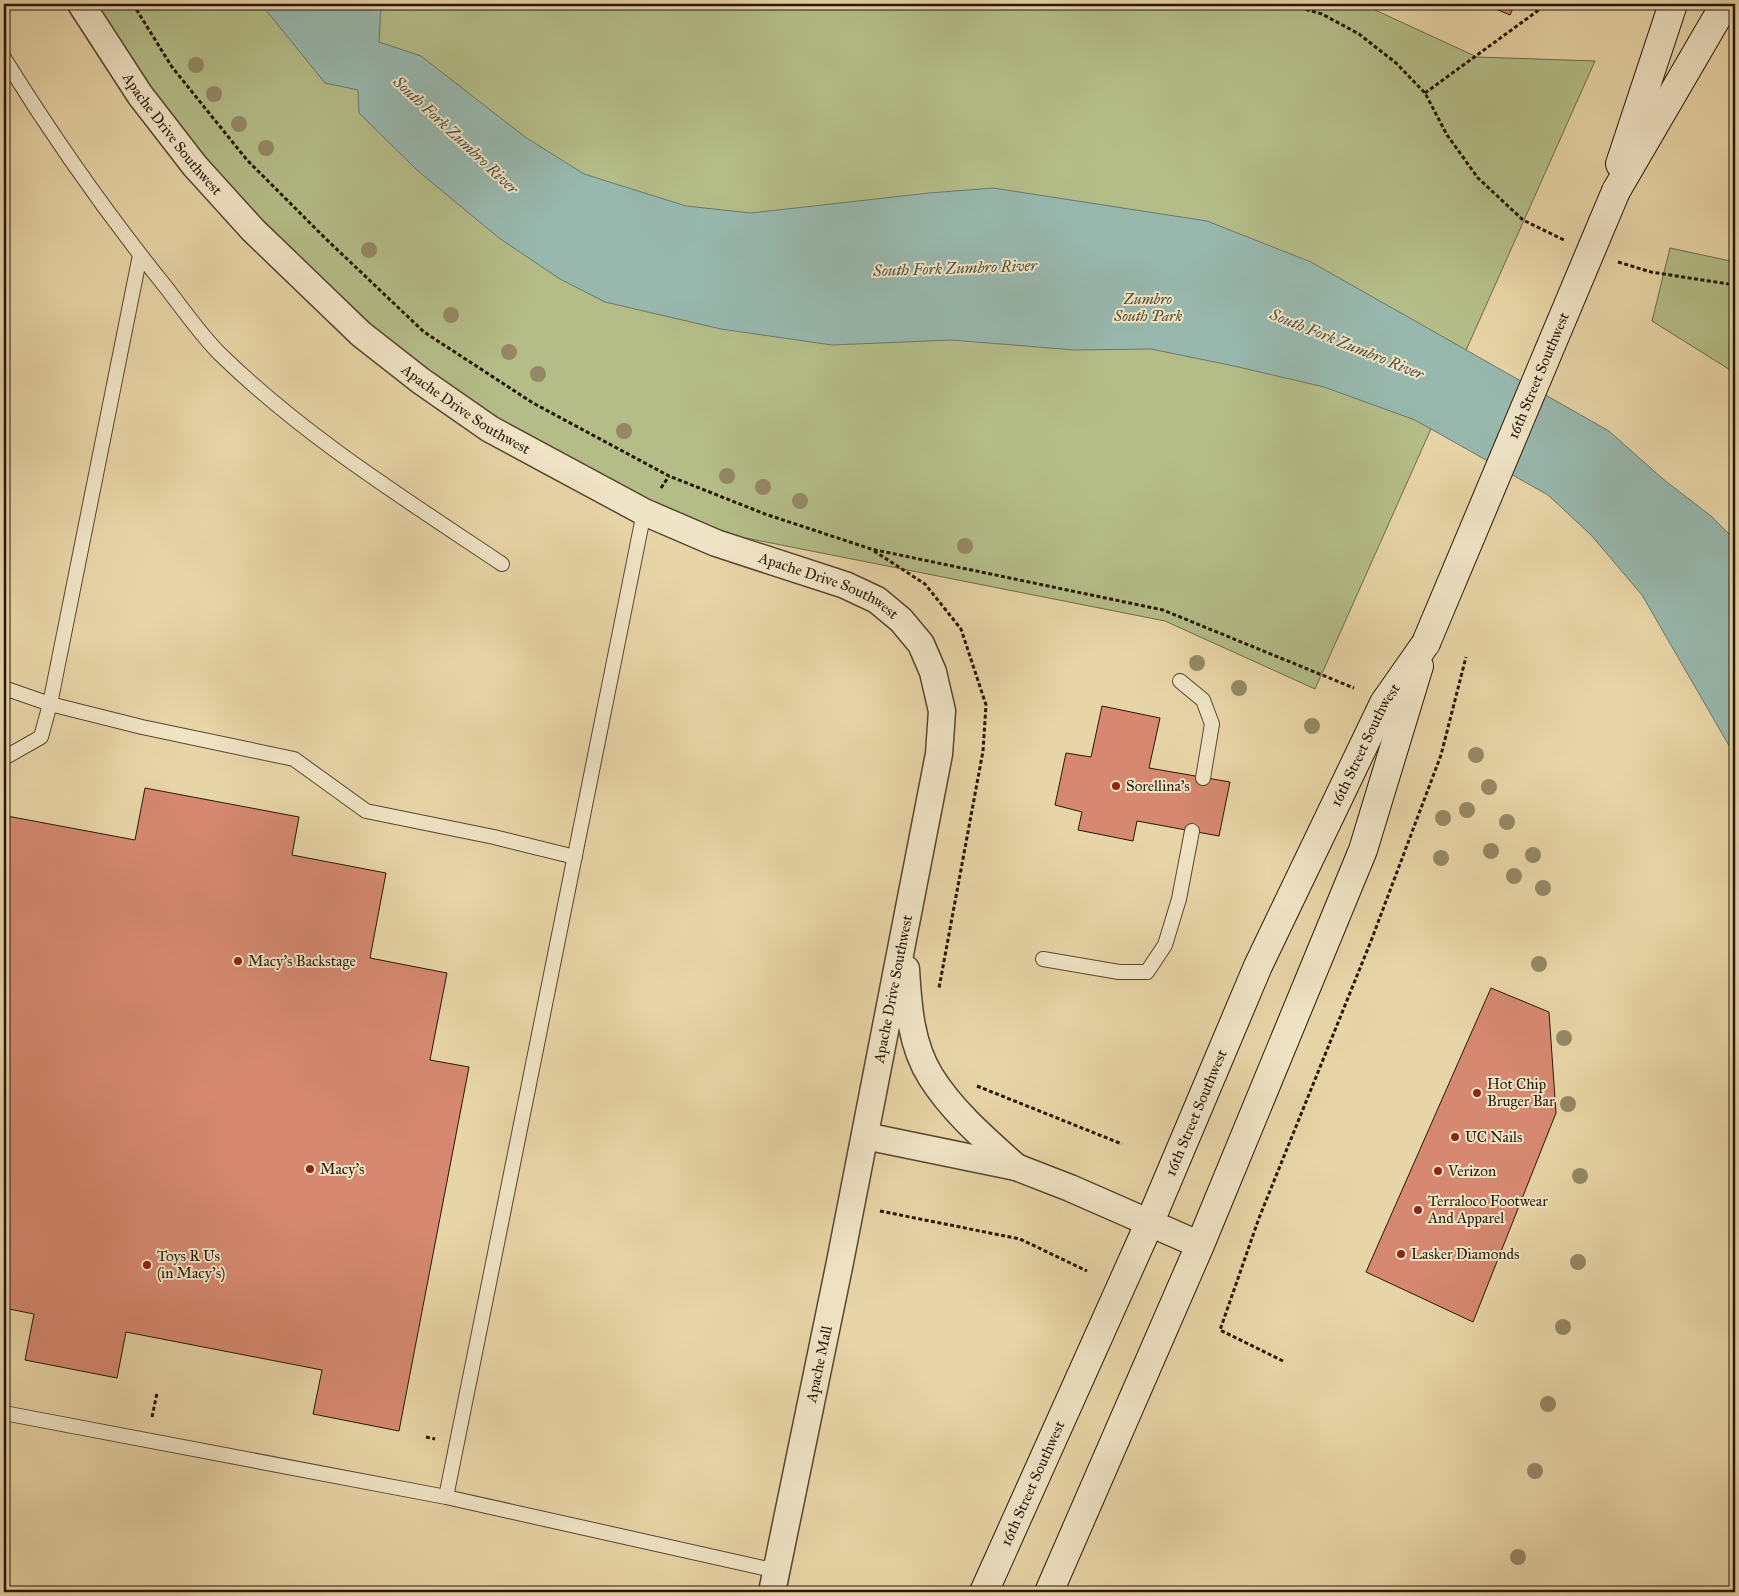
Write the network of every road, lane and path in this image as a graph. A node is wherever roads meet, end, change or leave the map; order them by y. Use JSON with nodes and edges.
{"nodes":[{"id":1,"x":81,"y":4,"type":"edge"},
{"id":2,"x":134,"y":4,"type":"edge"},
{"id":3,"x":1287,"y":4,"type":"edge"},
{"id":4,"x":1547,"y":4,"type":"edge"},
{"id":5,"x":1673,"y":4,"type":"edge"},
{"id":6,"x":1725,"y":4,"type":"edge"},
{"id":7,"x":4,"y":58,"type":"edge"},
{"id":8,"x":1425,"y":93,"type":"junction"},
{"id":9,"x":1616,"y":191,"type":"junction"},
{"id":10,"x":1568,"y":242,"type":"dead end"},
{"id":11,"x":140,"y":255,"type":"junction"},
{"id":12,"x":1609,"y":259,"type":"dead end"},
{"id":13,"x":1735,"y":285,"type":"edge"},
{"id":14,"x":644,"y":512,"type":"junction"},
{"id":15,"x":871,"y":549,"type":"junction"},
{"id":16,"x":502,"y":564,"type":"dead end"},
{"id":17,"x":1426,"y":643,"type":"junction"},
{"id":18,"x":1466,"y":657,"type":"dead end"},
{"id":19,"x":1180,"y":681,"type":"dead end"},
{"id":20,"x":4,"y":688,"type":"edge"},
{"id":21,"x":1354,"y":688,"type":"dead end"},
{"id":22,"x":50,"y":704,"type":"junction"},
{"id":23,"x":4,"y":758,"type":"edge"},
{"id":24,"x":1203,"y":778,"type":"dead end"},
{"id":25,"x":1192,"y":831,"type":"dead end"},
{"id":26,"x":574,"y":857,"type":"junction"},
{"id":27,"x":904,"y":934,"type":"junction"},
{"id":28,"x":1043,"y":958,"type":"dead end"},
{"id":29,"x":938,"y":992,"type":"dead end"},
{"id":30,"x":974,"y":1084,"type":"dead end"},
{"id":31,"x":865,"y":1136,"type":"junction"},
{"id":32,"x":1122,"y":1144,"type":"dead end"},
{"id":33,"x":1016,"y":1168,"type":"junction"},
{"id":34,"x":852,"y":1205,"type":"junction"},
{"id":35,"x":1149,"y":1224,"type":"junction"},
{"id":36,"x":1200,"y":1245,"type":"junction"},
{"id":37,"x":1087,"y":1271,"type":"dead end"},
{"id":38,"x":1283,"y":1361,"type":"dead end"},
{"id":39,"x":4,"y":1413,"type":"edge"},
{"id":40,"x":446,"y":1497,"type":"junction"},
{"id":41,"x":774,"y":1581,"type":"edge"},
{"id":42,"x":984,"y":1592,"type":"edge"},
{"id":43,"x":1049,"y":1592,"type":"edge"}],
"edges":[{"from":1,"to":14,"type":"street","name":"Apache Drive Southwest"},
{"from":2,"to":15,"type":"path"},
{"from":3,"to":8,"type":"path"},
{"from":4,"to":8,"type":"path"},
{"from":5,"to":9,"type":"main road","name":"16th Street Southwest"},
{"from":6,"to":9,"type":"main road","name":"16th Street Southwest"},
{"from":7,"to":11,"type":"lane"},
{"from":8,"to":10,"type":"path"},
{"from":9,"to":17,"type":"main road","name":"16th Street Southwest","bridge":true},
{"from":11,"to":16,"type":"lane"},
{"from":11,"to":22,"type":"lane"},
{"from":12,"to":13,"type":"path"},
{"from":14,"to":26,"type":"lane"},
{"from":14,"to":27,"type":"street","name":"Apache Drive Southwest"},
{"from":15,"to":21,"type":"path"},
{"from":15,"to":29,"type":"path"},
{"from":17,"to":35,"type":"main road","name":"16th Street Southwest"},
{"from":17,"to":36,"type":"main road","name":"16th Street Southwest"},
{"from":18,"to":38,"type":"path"},
{"from":19,"to":24,"type":"lane"},
{"from":20,"to":22,"type":"lane"},
{"from":22,"to":23,"type":"lane"},
{"from":22,"to":26,"type":"lane"},
{"from":25,"to":28,"type":"lane"},
{"from":26,"to":40,"type":"lane"},
{"from":27,"to":31,"type":"street","name":"Apache Drive Southwest"},
{"from":27,"to":33,"type":"street"},
{"from":30,"to":32,"type":"path"},
{"from":31,"to":33,"type":"street"},
{"from":31,"to":34,"type":"street","name":"Apache Mall"},
{"from":33,"to":35,"type":"street"},
{"from":34,"to":37,"type":"path"},
{"from":34,"to":41,"type":"street","name":"Apache Mall"},
{"from":35,"to":36,"type":"street"},
{"from":35,"to":42,"type":"main road","name":"16th Street Southwest"},
{"from":36,"to":43,"type":"main road","name":"16th Street Southwest"},
{"from":39,"to":40,"type":"lane"},
{"from":40,"to":41,"type":"lane"}]}
